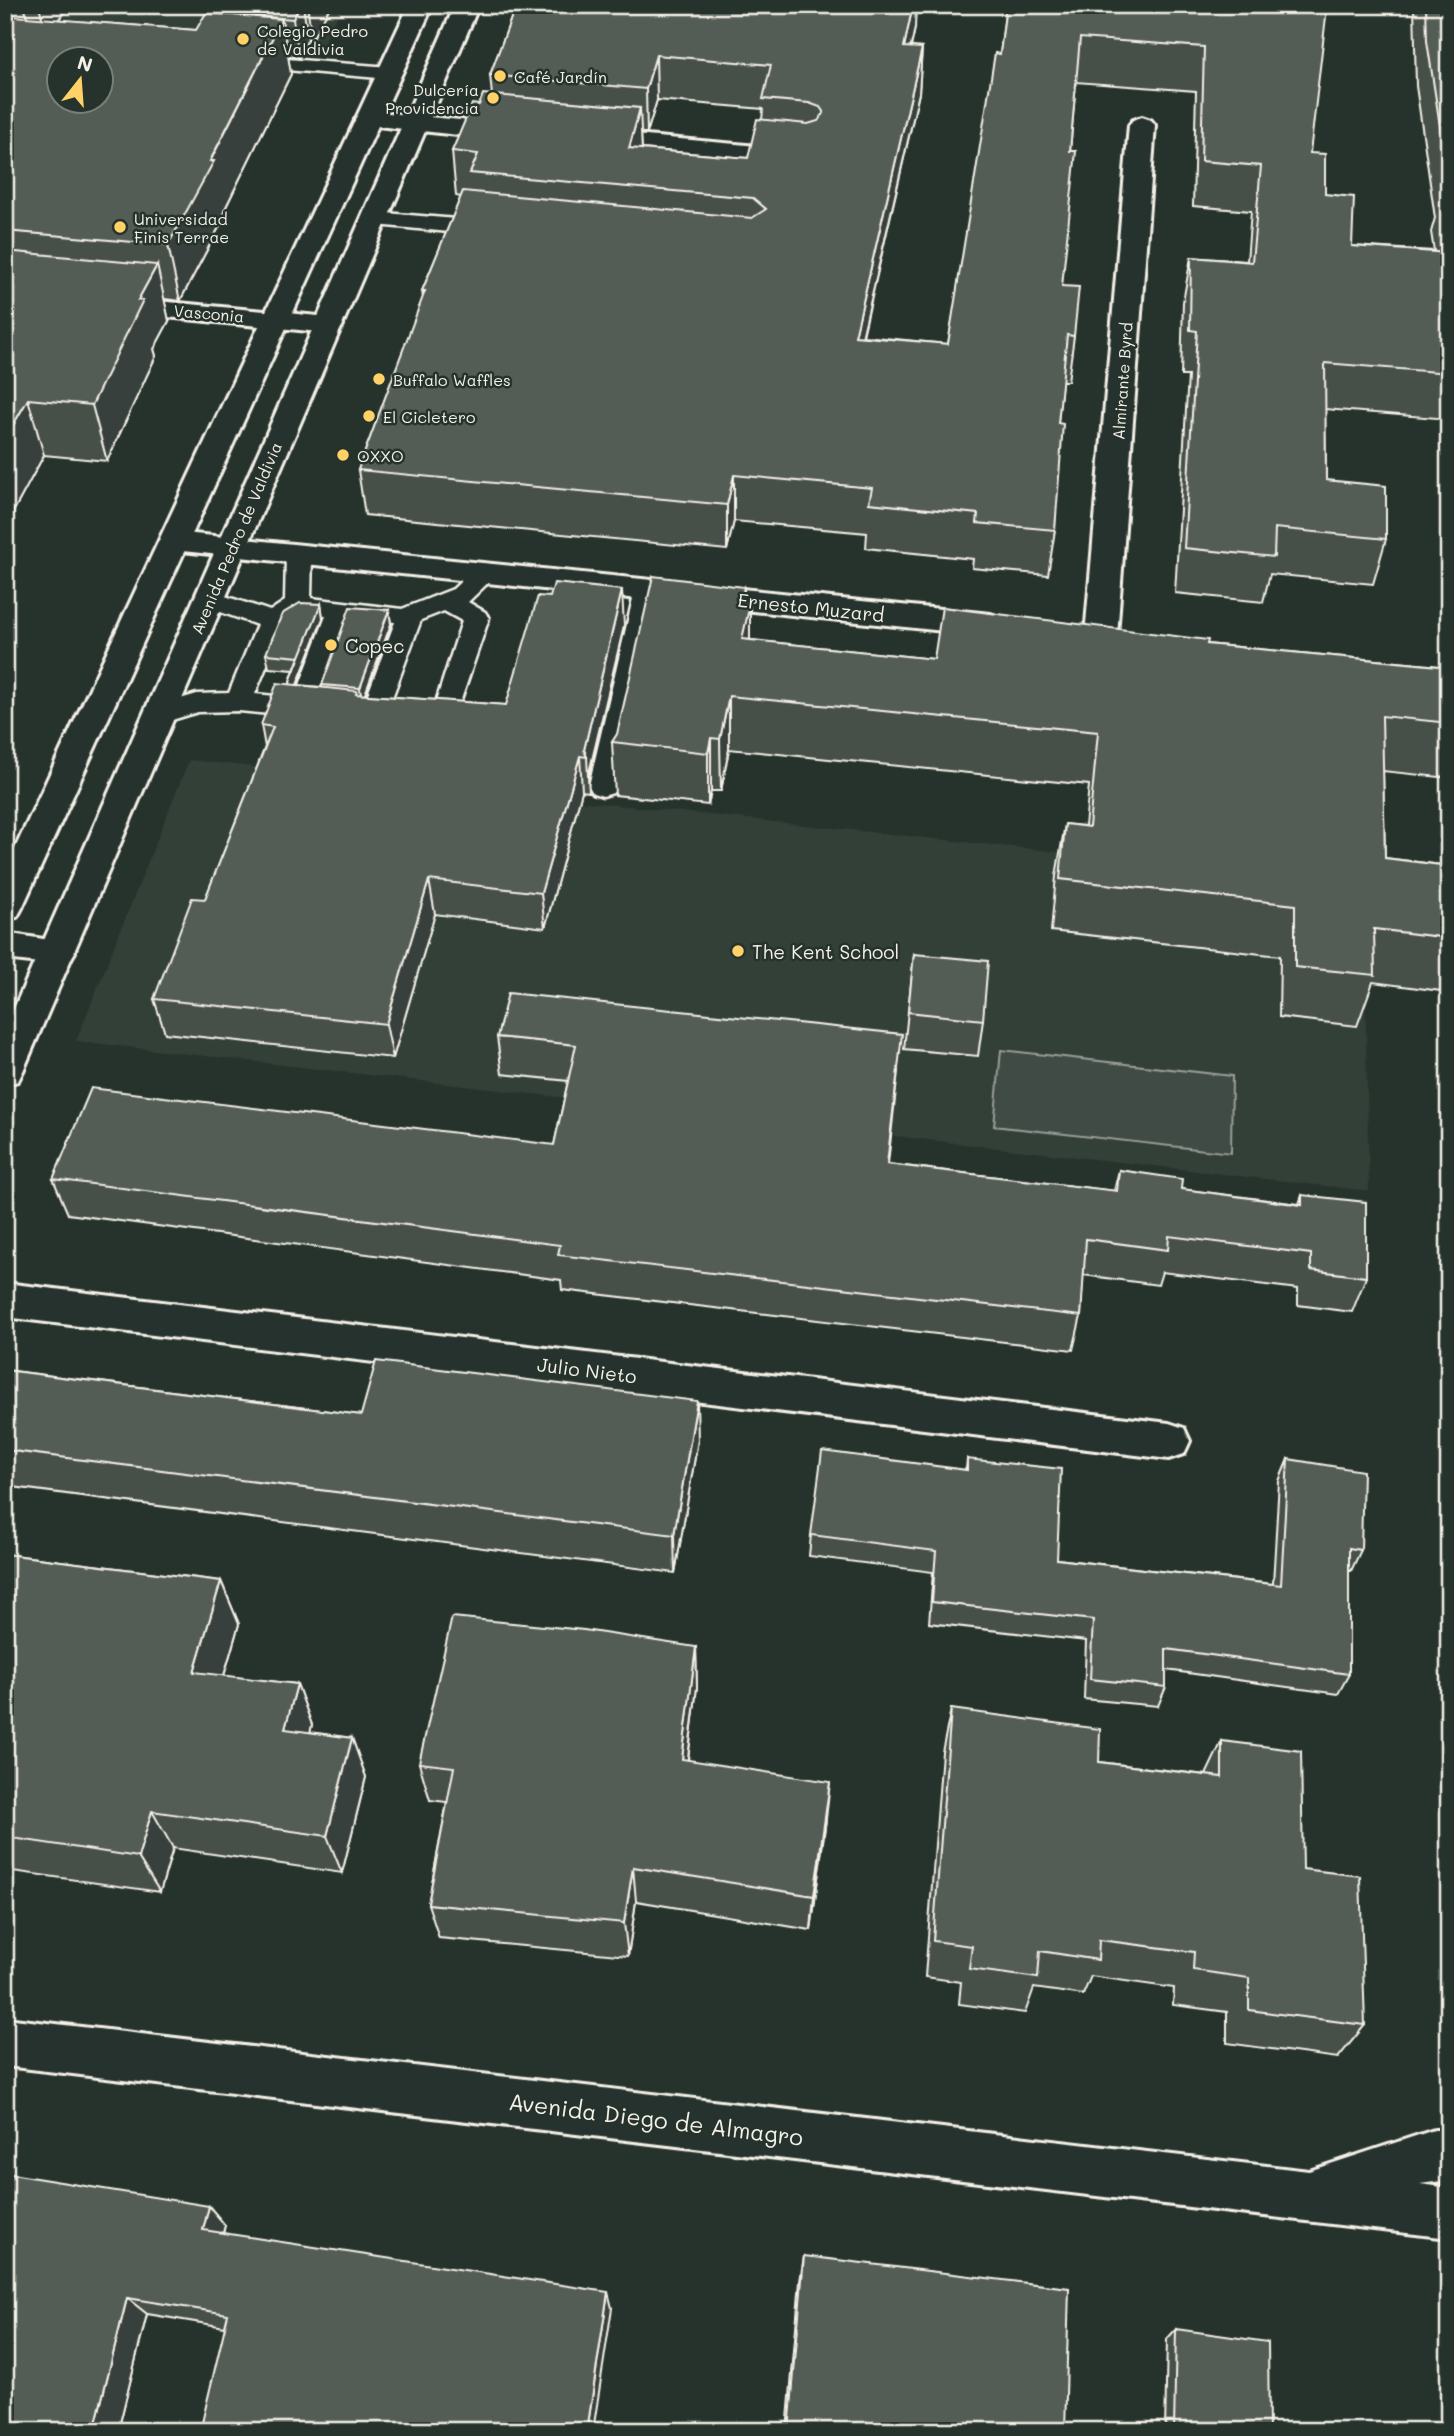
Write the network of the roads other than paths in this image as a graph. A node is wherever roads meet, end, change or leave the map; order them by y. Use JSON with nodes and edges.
{"nodes":[{"id":1,"x":421,"y":5,"type":"edge"},
{"id":2,"x":467,"y":5,"type":"edge"},
{"id":3,"x":228,"y":61,"type":"edge"},
{"id":4,"x":390,"y":74,"type":"junction"},
{"id":5,"x":368,"y":119,"type":"junction"},
{"id":6,"x":415,"y":123,"type":"junction"},
{"id":7,"x":1142,"y":125,"type":"dead end"},
{"id":8,"x":531,"y":134,"type":"edge"},
{"id":9,"x":558,"y":137,"type":"edge"},
{"id":10,"x":807,"y":159,"type":"edge"},
{"id":11,"x":374,"y":219,"type":"junction"},
{"id":12,"x":506,"y":231,"type":"edge"},
{"id":13,"x":86,"y":302,"type":"edge"},
{"id":14,"x":276,"y":319,"type":"junction"},
{"id":15,"x":328,"y":325,"type":"junction"},
{"id":16,"x":174,"y":542,"type":"junction"},
{"id":17,"x":232,"y":548,"type":"junction"},
{"id":18,"x":299,"y":554,"type":"junction"},
{"id":19,"x":484,"y":574,"type":"junction"},
{"id":20,"x":648,"y":590,"type":"junction"},
{"id":21,"x":210,"y":599,"type":"junction"},
{"id":22,"x":446,"y":601,"type":"junction"},
{"id":23,"x":298,"y":605,"type":"junction"},
{"id":24,"x":342,"y":609,"type":"junction"},
{"id":25,"x":410,"y":615,"type":"junction"},
{"id":26,"x":272,"y":621,"type":"junction"},
{"id":27,"x":1022,"y":628,"type":"edge"},
{"id":28,"x":1102,"y":636,"type":"edge"},
{"id":29,"x":239,"y":702,"type":"junction"},
{"id":30,"x":305,"y":708,"type":"junction"},
{"id":31,"x":159,"y":715,"type":"junction"},
{"id":32,"x":374,"y":715,"type":"junction"},
{"id":33,"x":603,"y":786,"type":"dead end"},
{"id":34,"x":5,"y":908,"type":"edge"},
{"id":35,"x":5,"y":946,"type":"edge"},
{"id":36,"x":57,"y":952,"type":"junction"},
{"id":37,"x":5,"y":1071,"type":"edge"},
{"id":38,"x":5,"y":1300,"type":"edge"},
{"id":39,"x":1169,"y":1441,"type":"dead end"},
{"id":40,"x":5,"y":2042,"type":"edge"},
{"id":41,"x":1449,"y":2155,"type":"edge"},
{"id":42,"x":1307,"y":2196,"type":"junction"},
{"id":43,"x":1449,"y":2213,"type":"edge"}],
"edges":[{"from":1,"to":4,"type":"street"},
{"from":2,"to":6,"type":"street","name":"Avenida Pedro de Valdivia"},
{"from":3,"to":4,"type":"lane"},
{"from":4,"to":5,"type":"street"},
{"from":5,"to":6,"type":"street"},
{"from":5,"to":14,"type":"street"},
{"from":6,"to":8,"type":"street"},
{"from":6,"to":11,"type":"street","name":"Avenida Pedro de Valdivia"},
{"from":7,"to":28,"type":"street","name":"Almirante Byrd"},
{"from":9,"to":10,"type":"street"},
{"from":11,"to":12,"type":"lane"},
{"from":11,"to":15,"type":"street","name":"Avenida Pedro de Valdivia"},
{"from":13,"to":14,"type":"street","name":"Vasconia"},
{"from":14,"to":15,"type":"street","name":"Vasconia"},
{"from":14,"to":16,"type":"street"},
{"from":15,"to":17,"type":"street","name":"Avenida Pedro de Valdivia"},
{"from":16,"to":17,"type":"street","name":"Ernesto Muzard"},
{"from":16,"to":34,"type":"street"},
{"from":17,"to":18,"type":"street","name":"Ernesto Muzard"},
{"from":17,"to":21,"type":"street","name":"Avenida Pedro de Valdivia"},
{"from":18,"to":19,"type":"street","name":"Ernesto Muzard"},
{"from":18,"to":23,"type":"lane"},
{"from":19,"to":20,"type":"street","name":"Ernesto Muzard"},
{"from":19,"to":22,"type":"lane"},
{"from":20,"to":27,"type":"street","name":"Ernesto Muzard"},
{"from":20,"to":33,"type":"lane"},
{"from":21,"to":26,"type":"lane"},
{"from":21,"to":31,"type":"street","name":"Avenida Pedro de Valdivia"},
{"from":22,"to":25,"type":"lane"},
{"from":22,"to":32,"type":"lane"},
{"from":23,"to":24,"type":"lane"},
{"from":23,"to":26,"type":"lane"},
{"from":24,"to":25,"type":"lane"},
{"from":24,"to":30,"type":"lane"},
{"from":25,"to":32,"type":"lane"},
{"from":26,"to":29,"type":"lane"},
{"from":29,"to":30,"type":"lane"},
{"from":29,"to":31,"type":"lane"},
{"from":30,"to":32,"type":"lane"},
{"from":31,"to":36,"type":"street","name":"Avenida Pedro de Valdivia"},
{"from":35,"to":36,"type":"street"},
{"from":36,"to":37,"type":"street","name":"Avenida Pedro de Valdivia"},
{"from":38,"to":39,"type":"street","name":"Julio Nieto"},
{"from":40,"to":42,"type":"street","name":"Avenida Diego de Almagro"},
{"from":41,"to":42,"type":"street","name":"Avenida Diego de Almagro"},
{"from":42,"to":43,"type":"street","name":"Avenida Diego de Almagro"}]}
